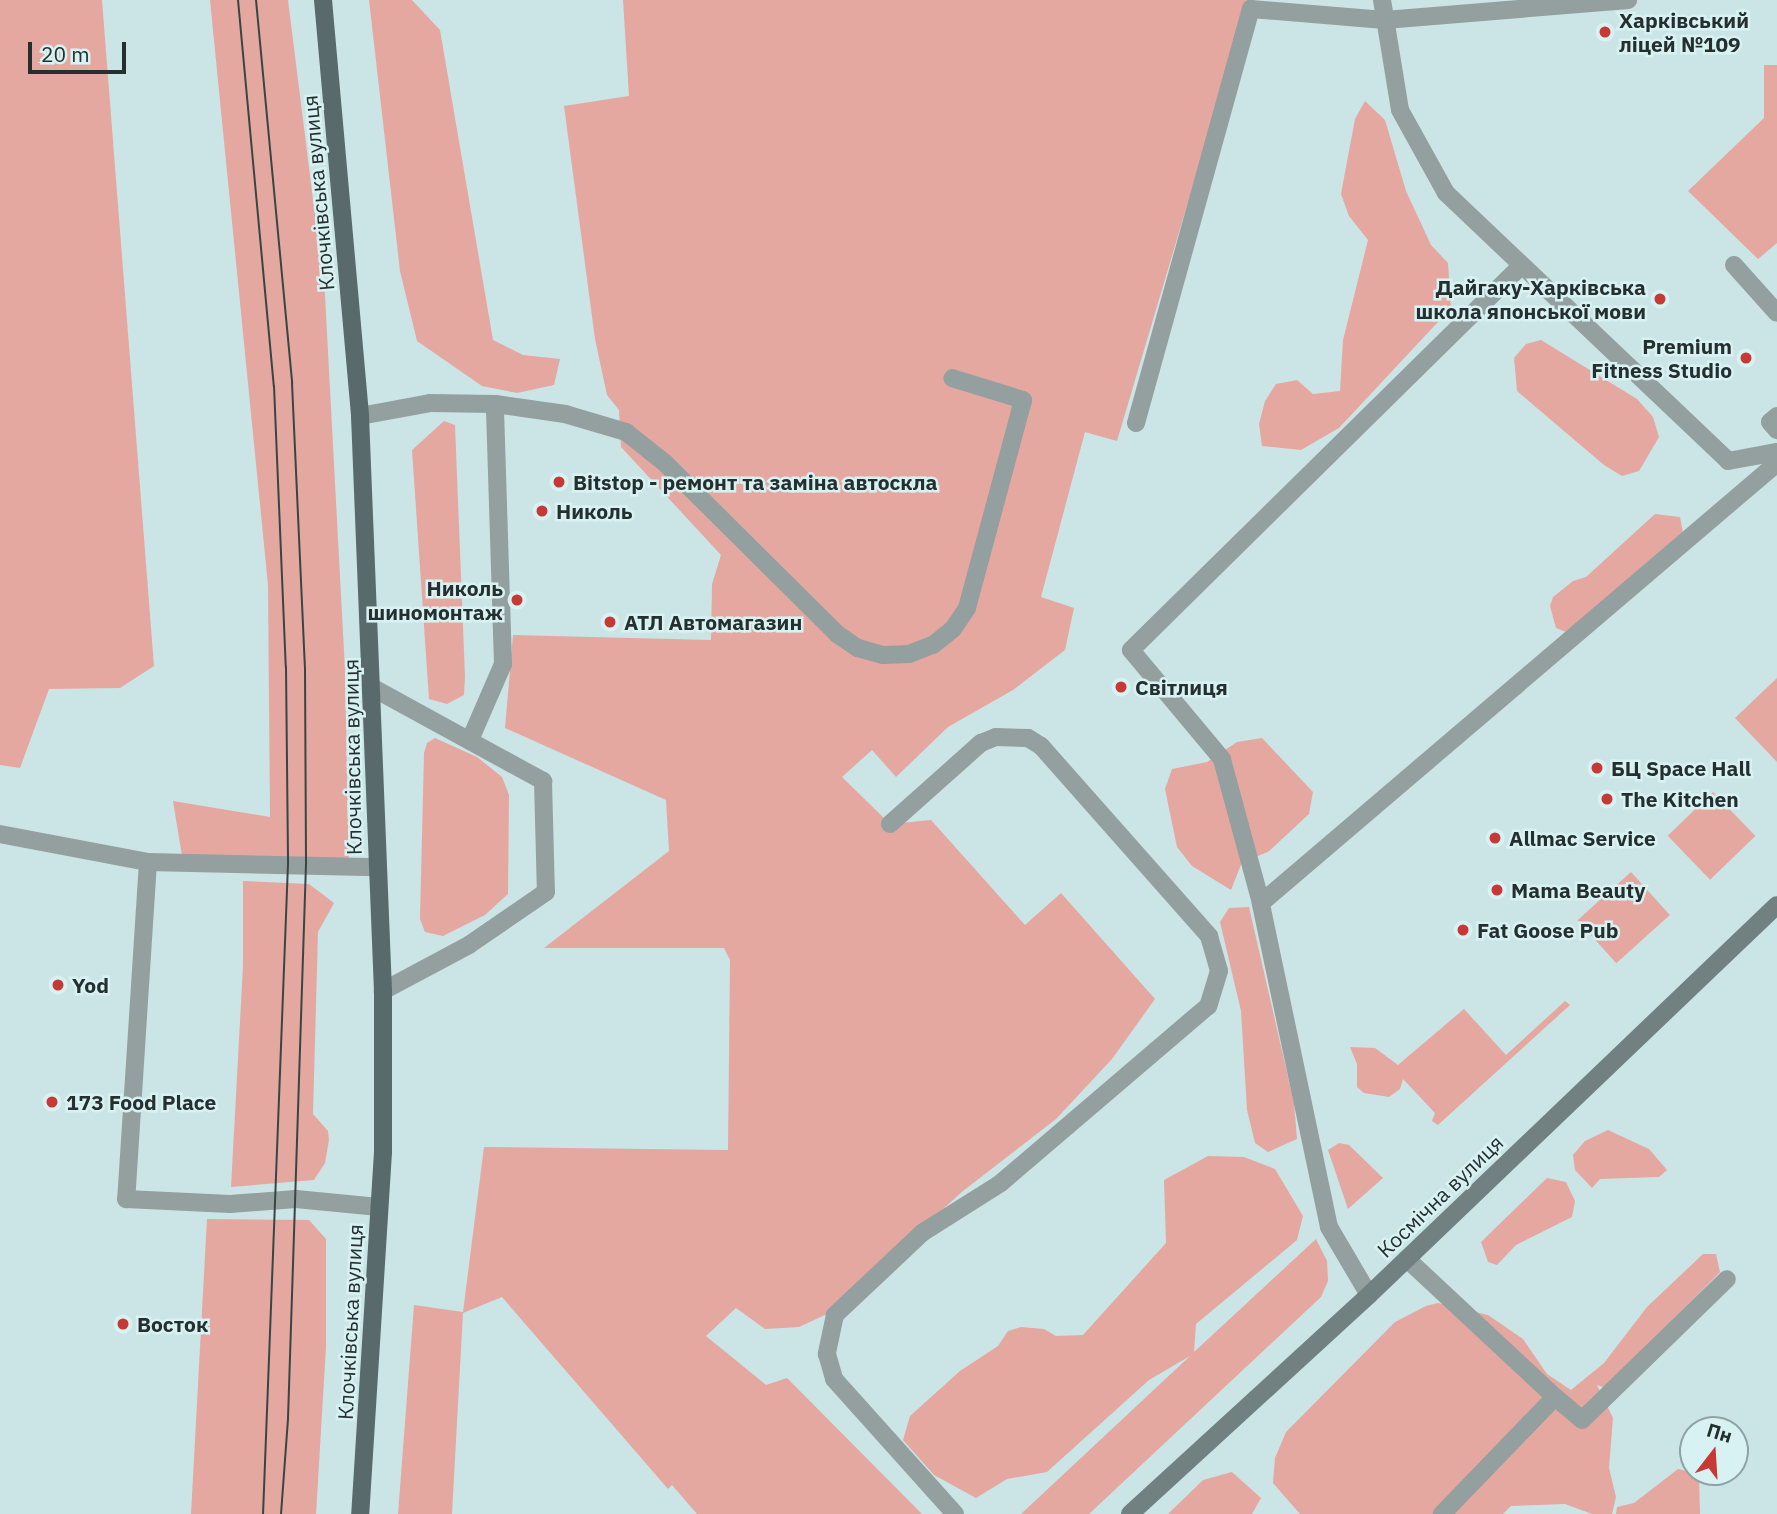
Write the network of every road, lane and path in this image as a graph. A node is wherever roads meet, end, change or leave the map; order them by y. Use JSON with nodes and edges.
{"nodes":[{"id":1,"x":323,"y":0,"type":"edge"},
{"id":2,"x":1382,"y":0,"type":"edge"},
{"id":3,"x":1628,"y":0,"type":"edge"},
{"id":4,"x":1385,"y":20,"type":"junction"},
{"id":5,"x":1734,"y":265,"type":"dead end"},
{"id":6,"x":1521,"y":266,"type":"junction"},
{"id":7,"x":1777,"y":313,"type":"edge"},
{"id":8,"x":952,"y":378,"type":"dead end"},
{"id":9,"x":495,"y":404,"type":"junction"},
{"id":10,"x":360,"y":416,"type":"junction"},
{"id":11,"x":1777,"y":416,"type":"edge"},
{"id":12,"x":1136,"y":423,"type":"dead end"},
{"id":13,"x":1777,"y":430,"type":"edge"},
{"id":14,"x":1777,"y":452,"type":"edge"},
{"id":15,"x":1777,"y":463,"type":"edge"},
{"id":16,"x":375,"y":689,"type":"junction"},
{"id":17,"x":470,"y":740,"type":"junction"},
{"id":18,"x":890,"y":824,"type":"dead end"},
{"id":19,"x":0,"y":834,"type":"edge"},
{"id":20,"x":148,"y":862,"type":"junction"},
{"id":21,"x":377,"y":867,"type":"junction"},
{"id":22,"x":1261,"y":903,"type":"junction"},
{"id":23,"x":1777,"y":905,"type":"edge"},
{"id":24,"x":383,"y":991,"type":"junction"},
{"id":25,"x":379,"y":1206,"type":"junction"},
{"id":26,"x":1407,"y":1259,"type":"junction"},
{"id":27,"x":1727,"y":1279,"type":"dead end"},
{"id":28,"x":1369,"y":1295,"type":"junction"},
{"id":29,"x":1555,"y":1397,"type":"junction"},
{"id":30,"x":360,"y":1514,"type":"edge"},
{"id":31,"x":955,"y":1514,"type":"edge"},
{"id":32,"x":1129,"y":1514,"type":"edge"},
{"id":33,"x":1442,"y":1514,"type":"edge"}],
"edges":[{"from":1,"to":10,"type":"main road","name":"Клочківська вулиця"},
{"from":2,"to":4,"type":"street"},
{"from":3,"to":4,"type":"street"},
{"from":4,"to":6,"type":"street"},
{"from":4,"to":12,"type":"street"},
{"from":5,"to":7,"type":"street"},
{"from":6,"to":14,"type":"street"},
{"from":6,"to":22,"type":"street"},
{"from":8,"to":9,"type":"street"},
{"from":9,"to":10,"type":"street"},
{"from":9,"to":17,"type":"street"},
{"from":10,"to":16,"type":"main road","name":"Клочківська вулиця"},
{"from":11,"to":13,"type":"street"},
{"from":15,"to":22,"type":"street"},
{"from":16,"to":17,"type":"street"},
{"from":16,"to":21,"type":"main road","name":"Клочківська вулиця"},
{"from":17,"to":24,"type":"street"},
{"from":18,"to":31,"type":"street"},
{"from":19,"to":20,"type":"street"},
{"from":20,"to":21,"type":"street"},
{"from":20,"to":25,"type":"street"},
{"from":21,"to":24,"type":"main road","name":"Клочківська вулиця"},
{"from":22,"to":28,"type":"street"},
{"from":23,"to":26,"type":"street","name":"Космічна вулиця"},
{"from":24,"to":25,"type":"main road","name":"Клочківська вулиця"},
{"from":25,"to":30,"type":"main road","name":"Клочківська вулиця"},
{"from":26,"to":28,"type":"street","name":"Космічна вулиця"},
{"from":26,"to":29,"type":"street"},
{"from":27,"to":29,"type":"street"},
{"from":28,"to":32,"type":"street","name":"Космічна вулиця"},
{"from":29,"to":33,"type":"street"}]}
